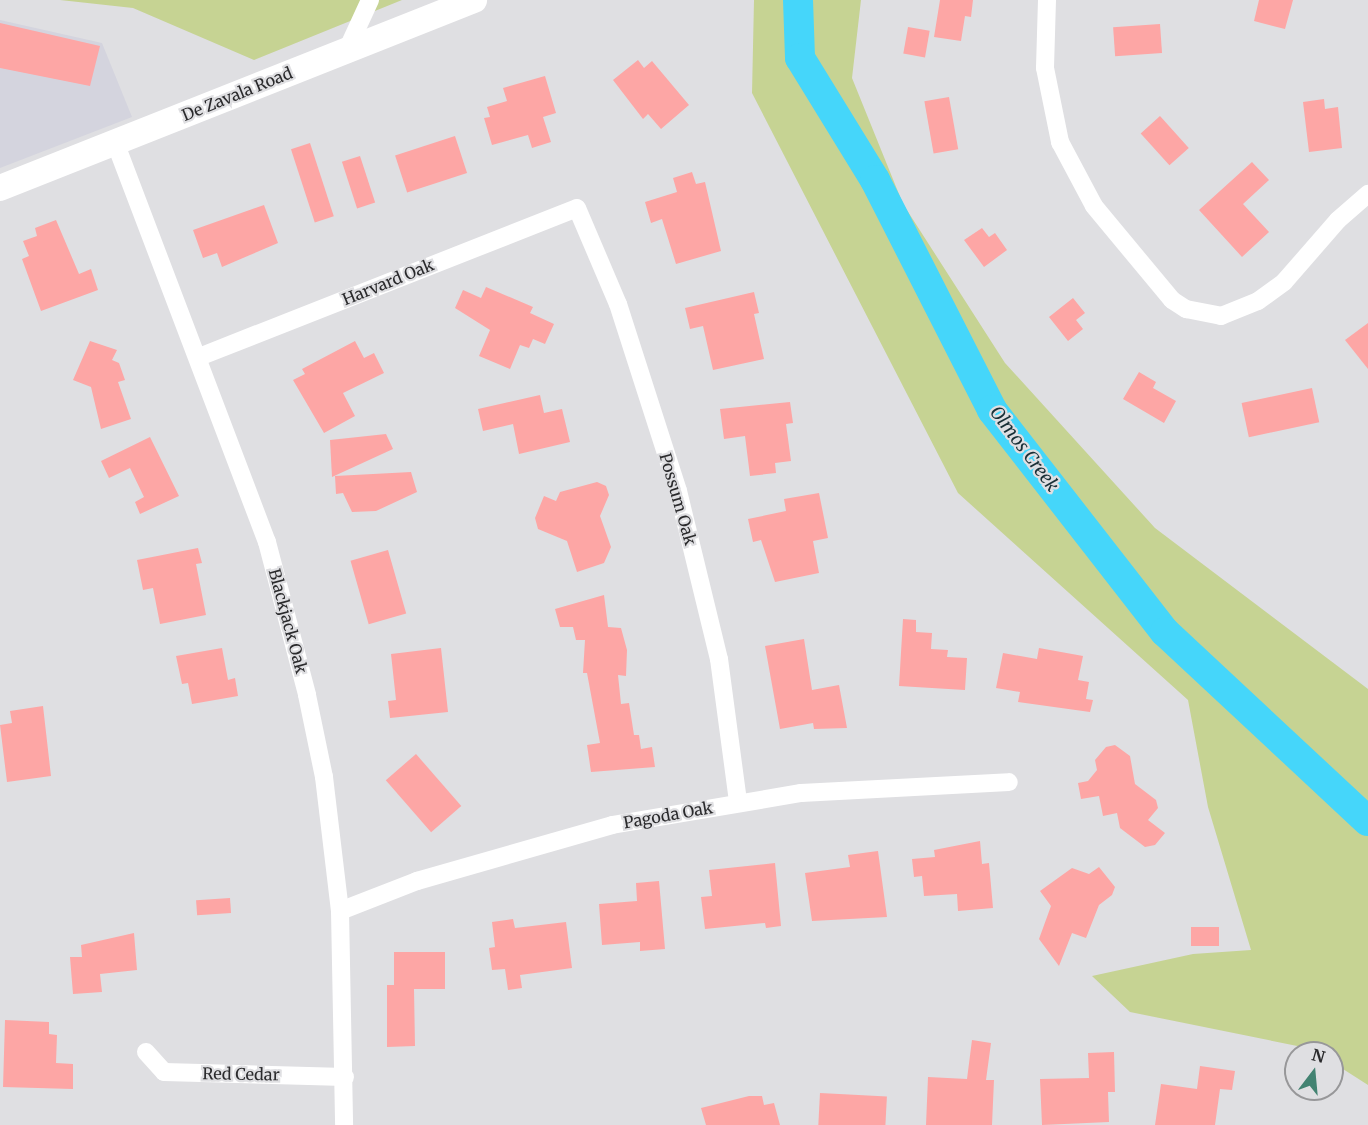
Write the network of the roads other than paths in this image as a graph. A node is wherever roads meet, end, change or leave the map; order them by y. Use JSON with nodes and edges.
{"nodes":[{"id":1,"x":370,"y":0,"type":"edge"},
{"id":2,"x":474,"y":0,"type":"edge"},
{"id":3,"x":1047,"y":0,"type":"edge"},
{"id":4,"x":347,"y":50,"type":"junction"},
{"id":5,"x":115,"y":142,"type":"junction"},
{"id":6,"x":0,"y":188,"type":"edge"},
{"id":7,"x":1368,"y":194,"type":"edge"},
{"id":8,"x":577,"y":208,"type":"joint"},
{"id":9,"x":199,"y":357,"type":"junction"},
{"id":10,"x":1009,"y":783,"type":"dead end"},
{"id":11,"x":738,"y":802,"type":"junction"},
{"id":12,"x":340,"y":911,"type":"junction"},
{"id":13,"x":146,"y":1052,"type":"dead end"},
{"id":14,"x":345,"y":1077,"type":"junction"},
{"id":15,"x":344,"y":1125,"type":"edge"}],
"edges":[{"from":1,"to":4,"type":"street"},
{"from":2,"to":4,"type":"main road","name":"De Zavala Road"},
{"from":3,"to":7,"type":"street"},
{"from":4,"to":5,"type":"main road","name":"De Zavala Road"},
{"from":5,"to":6,"type":"main road","name":"De Zavala Road"},
{"from":5,"to":9,"type":"street","name":"Blackjack Oak"},
{"from":8,"to":9,"type":"street","name":"Harvard Oak"},
{"from":8,"to":11,"type":"street","name":"Possum Oak"},
{"from":9,"to":12,"type":"street","name":"Blackjack Oak"},
{"from":10,"to":11,"type":"street","name":"Pagoda Oak"},
{"from":11,"to":12,"type":"street","name":"Pagoda Oak"},
{"from":12,"to":14,"type":"street","name":"Blackjack Oak"},
{"from":13,"to":14,"type":"street","name":"Red Cedar"},
{"from":14,"to":15,"type":"street","name":"Blackjack Oak"}]}
